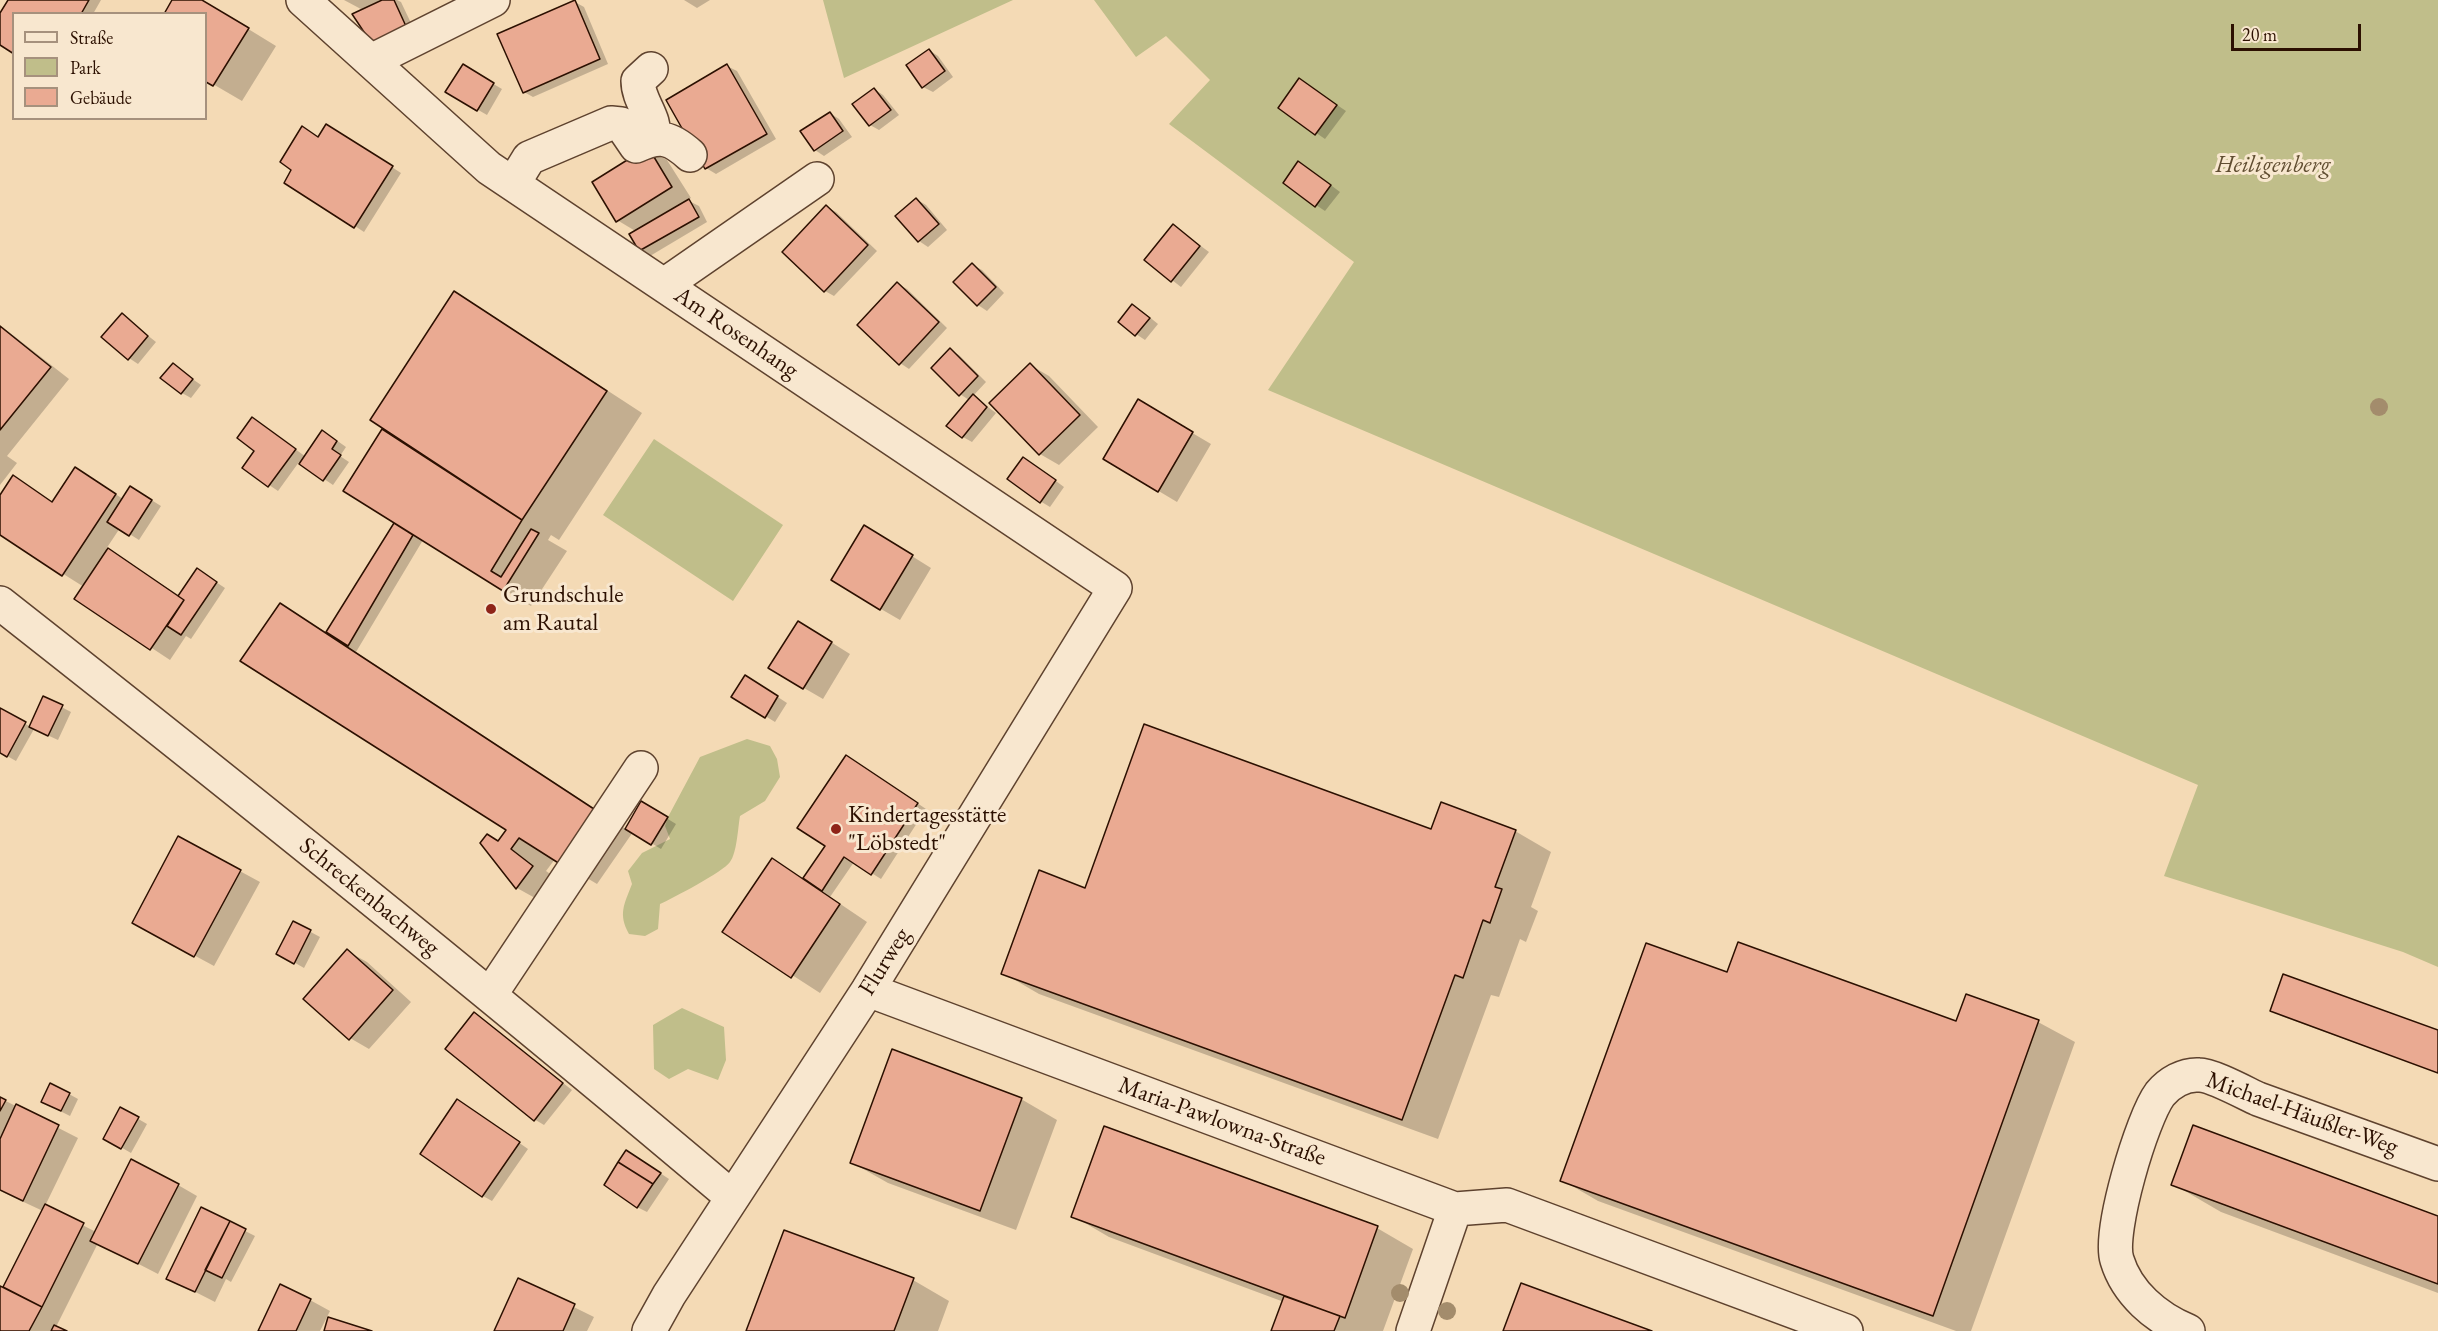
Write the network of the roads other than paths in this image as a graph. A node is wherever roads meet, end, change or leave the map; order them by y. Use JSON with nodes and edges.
{"nodes":[{"id":1,"x":303,"y":0,"type":"edge"},
{"id":2,"x":493,"y":0,"type":"edge"},
{"id":3,"x":371,"y":61,"type":"junction"},
{"id":4,"x":651,"y":69,"type":"dead end"},
{"id":5,"x":653,"y":138,"type":"junction"},
{"id":6,"x":690,"y":155,"type":"dead end"},
{"id":7,"x":816,"y":179,"type":"dead end"},
{"id":8,"x":513,"y":184,"type":"junction"},
{"id":9,"x":664,"y":285,"type":"junction"},
{"id":10,"x":1115,"y":588,"type":"joint"},
{"id":11,"x":0,"y":603,"type":"edge"},
{"id":12,"x":641,"y":768,"type":"dead end"},
{"id":13,"x":868,"y":990,"type":"junction"},
{"id":14,"x":490,"y":995,"type":"junction"},
{"id":15,"x":2438,"y":1164,"type":"edge"},
{"id":16,"x":732,"y":1197,"type":"junction"},
{"id":17,"x":1455,"y":1209,"type":"junction"},
{"id":18,"x":649,"y":1331,"type":"edge"},
{"id":19,"x":1413,"y":1331,"type":"edge"},
{"id":20,"x":1846,"y":1331,"type":"edge"},
{"id":21,"x":2188,"y":1331,"type":"edge"}],
"edges":[{"from":1,"to":3,"type":"street","name":"Am Rosenhang"},
{"from":2,"to":3,"type":"street"},
{"from":3,"to":8,"type":"street","name":"Am Rosenhang"},
{"from":4,"to":5,"type":"street"},
{"from":5,"to":6,"type":"street"},
{"from":5,"to":8,"type":"street"},
{"from":7,"to":9,"type":"street"},
{"from":8,"to":9,"type":"street","name":"Am Rosenhang"},
{"from":9,"to":10,"type":"street","name":"Am Rosenhang"},
{"from":10,"to":13,"type":"street","name":"Flurweg"},
{"from":11,"to":14,"type":"street","name":"Schreckenbachweg"},
{"from":12,"to":14,"type":"street"},
{"from":13,"to":16,"type":"street","name":"Flurweg"},
{"from":13,"to":17,"type":"street","name":"Maria-Pawlowna-Straße"},
{"from":14,"to":16,"type":"street","name":"Schreckenbachweg"},
{"from":15,"to":21,"type":"street","name":"Michael-Häußler-Weg"},
{"from":16,"to":18,"type":"street","name":"Flurweg"},
{"from":17,"to":19,"type":"street"},
{"from":17,"to":20,"type":"street"}]}
